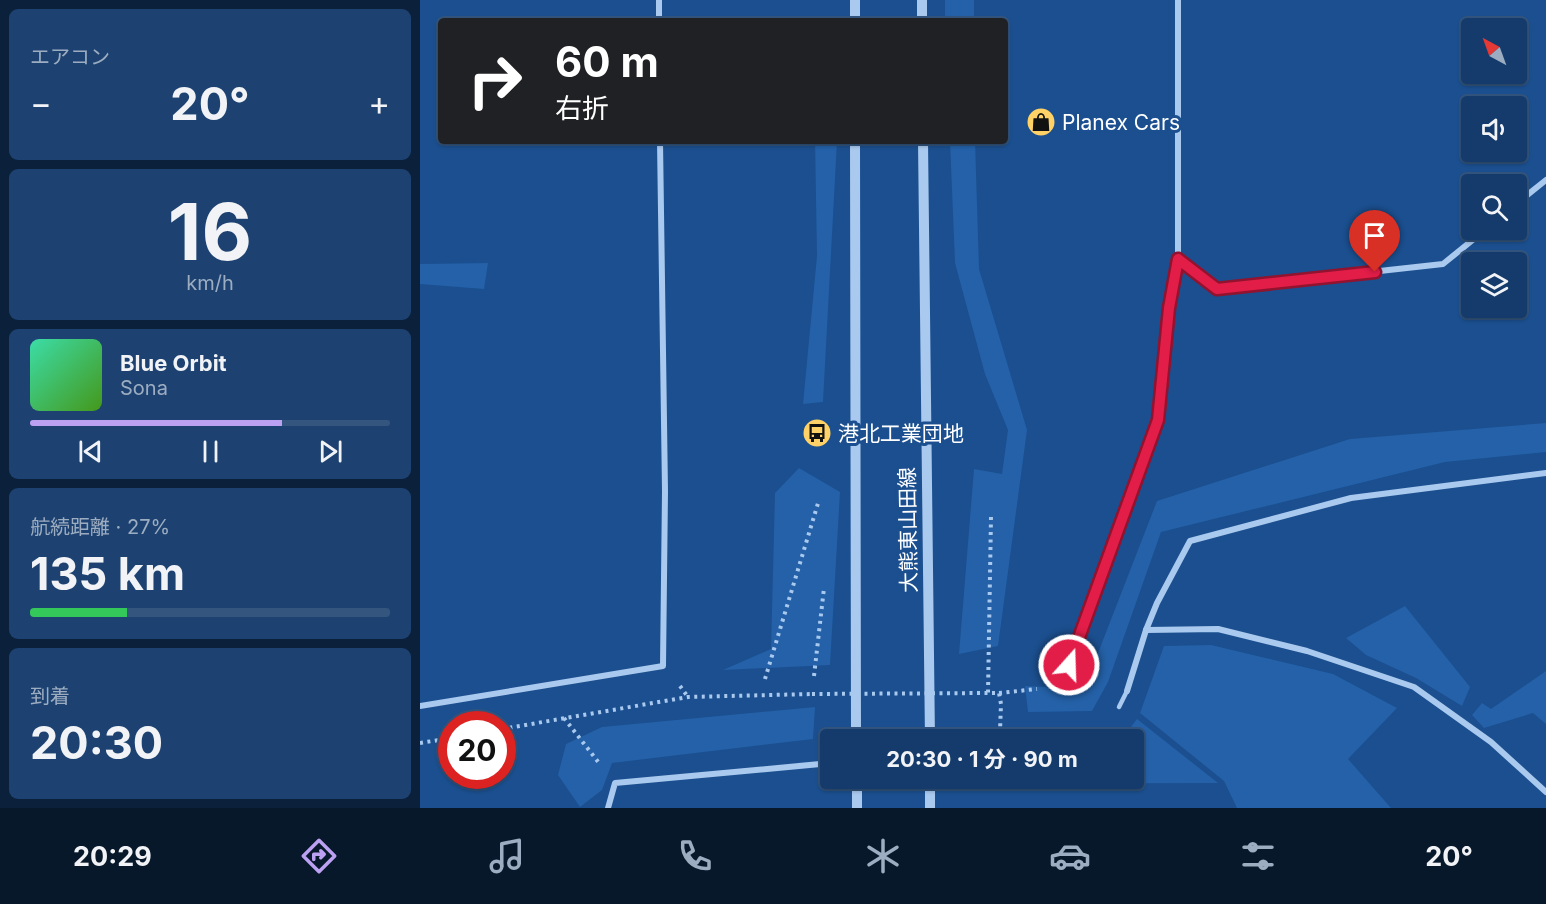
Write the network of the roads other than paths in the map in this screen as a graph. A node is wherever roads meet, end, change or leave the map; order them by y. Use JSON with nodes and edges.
{"nodes":[{"id":1,"x":658,"y":0,"type":"edge"},
{"id":2,"x":855,"y":0,"type":"edge"},
{"id":3,"x":922,"y":0,"type":"edge"},
{"id":4,"x":1178,"y":0,"type":"edge"},
{"id":5,"x":659,"y":18,"type":"edge"},
{"id":6,"x":855,"y":18,"type":"edge"},
{"id":7,"x":922,"y":18,"type":"edge"},
{"id":8,"x":660,"y":144,"type":"edge"},
{"id":9,"x":855,"y":144,"type":"edge"},
{"id":10,"x":923,"y":144,"type":"edge"},
{"id":11,"x":1546,"y":180,"type":"edge"},
{"id":12,"x":1527,"y":195,"type":"edge"},
{"id":13,"x":1473,"y":240,"type":"edge"},
{"id":14,"x":1178,"y":259,"type":"junction"},
{"id":15,"x":1546,"y":473,"type":"edge"},
{"id":16,"x":1146,"y":630,"type":"junction"},
{"id":17,"x":1060,"y":687,"type":"road end"},
{"id":18,"x":1127,"y":691,"type":"joint"},
{"id":19,"x":420,"y":706,"type":"edge"},
{"id":20,"x":1119,"y":706,"type":"road end"},
{"id":21,"x":856,"y":729,"type":"edge"},
{"id":22,"x":930,"y":729,"type":"edge"},
{"id":23,"x":820,"y":764,"type":"edge"},
{"id":24,"x":857,"y":789,"type":"edge"},
{"id":25,"x":930,"y":789,"type":"edge"},
{"id":26,"x":1546,"y":792,"type":"edge"},
{"id":27,"x":608,"y":808,"type":"edge"},
{"id":28,"x":857,"y":808,"type":"edge"},
{"id":29,"x":930,"y":808,"type":"edge"}],
"edges":[{"from":1,"to":5,"type":"street"},
{"from":2,"to":6,"type":"street"},
{"from":3,"to":7,"type":"street"},
{"from":4,"to":14,"type":"street"},
{"from":8,"to":19,"type":"street"},
{"from":9,"to":21,"type":"street"},
{"from":10,"to":22,"type":"street","name":"大熊東山田線"},
{"from":11,"to":12,"type":"street"},
{"from":13,"to":14,"type":"street"},
{"from":14,"to":17,"type":"lane"},
{"from":15,"to":16,"type":"street"},
{"from":16,"to":18,"type":"street"},
{"from":16,"to":26,"type":"street"},
{"from":18,"to":20,"type":"lane"},
{"from":23,"to":27,"type":"street"},
{"from":24,"to":28,"type":"street"},
{"from":25,"to":29,"type":"street"}]}
